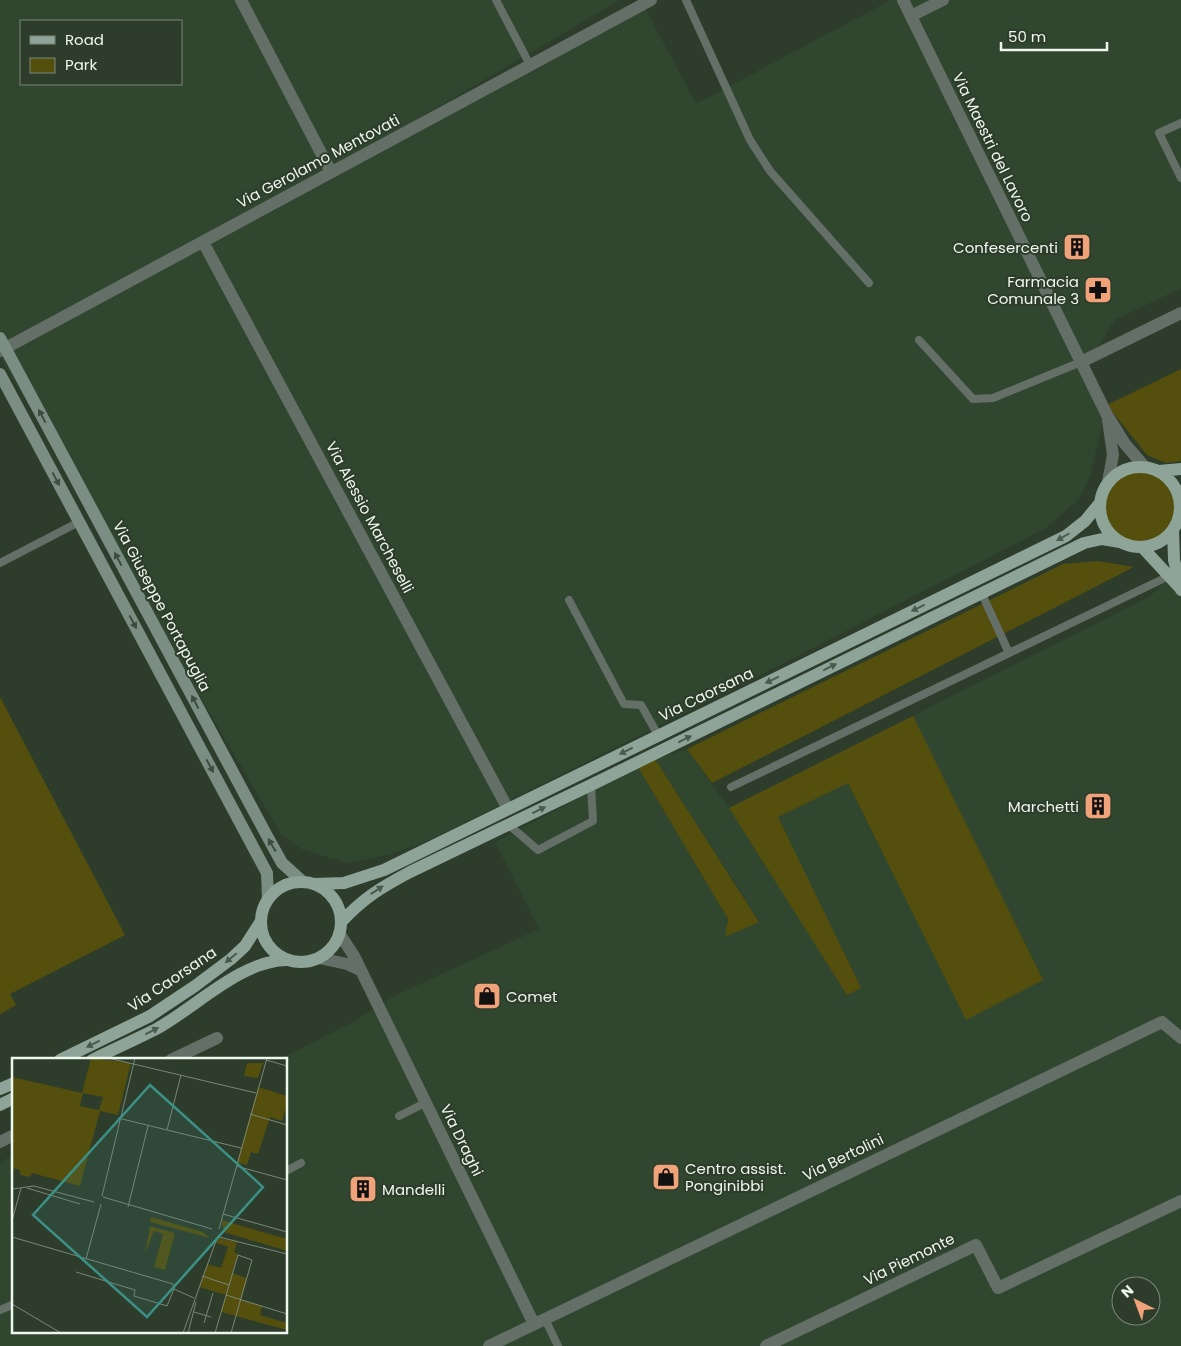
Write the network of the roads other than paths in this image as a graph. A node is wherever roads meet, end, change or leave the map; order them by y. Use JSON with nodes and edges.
{"nodes":[{"id":1,"x":241,"y":0,"type":"edge"},
{"id":2,"x":496,"y":0,"type":"edge"},
{"id":3,"x":651,"y":0,"type":"edge"},
{"id":4,"x":686,"y":0,"type":"edge"},
{"id":5,"x":903,"y":0,"type":"edge"},
{"id":6,"x":943,"y":0,"type":"edge"},
{"id":7,"x":911,"y":16,"type":"junction"},
{"id":8,"x":530,"y":65,"type":"junction"},
{"id":9,"x":1181,"y":123,"type":"edge"},
{"id":10,"x":331,"y":172,"type":"junction"},
{"id":11,"x":1181,"y":178,"type":"edge"},
{"id":12,"x":203,"y":242,"type":"junction"},
{"id":13,"x":869,"y":283,"type":"dead end"},
{"id":14,"x":1181,"y":312,"type":"edge"},
{"id":15,"x":919,"y":340,"type":"dead end"},
{"id":16,"x":2,"y":346,"type":"edge"},
{"id":17,"x":1081,"y":362,"type":"junction"},
{"id":18,"x":0,"y":374,"type":"edge"},
{"id":19,"x":1107,"y":415,"type":"junction"},
{"id":20,"x":1144,"y":466,"type":"junction"},
{"id":21,"x":1181,"y":468,"type":"edge"},
{"id":22,"x":1160,"y":471,"type":"junction"},
{"id":23,"x":1108,"y":482,"type":"junction"},
{"id":24,"x":1099,"y":504,"type":"junction"},
{"id":25,"x":1180,"y":514,"type":"edge"},
{"id":26,"x":79,"y":522,"type":"junction"},
{"id":27,"x":1174,"y":529,"type":"junction"},
{"id":28,"x":1120,"y":542,"type":"junction"},
{"id":29,"x":1142,"y":547,"type":"junction"},
{"id":30,"x":0,"y":563,"type":"edge"},
{"id":31,"x":1169,"y":576,"type":"junction"},
{"id":32,"x":1181,"y":589,"type":"edge"},
{"id":33,"x":981,"y":592,"type":"junction"},
{"id":34,"x":569,"y":600,"type":"dead end"},
{"id":35,"x":1009,"y":653,"type":"junction"},
{"id":36,"x":658,"y":735,"type":"junction"},
{"id":37,"x":591,"y":785,"type":"junction"},
{"id":38,"x":731,"y":787,"type":"dead end"},
{"id":39,"x":508,"y":809,"type":"junction"},
{"id":40,"x":509,"y":825,"type":"junction"},
{"id":41,"x":309,"y":883,"type":"junction"},
{"id":42,"x":268,"y":899,"type":"junction"},
{"id":43,"x":261,"y":920,"type":"junction"},
{"id":44,"x":340,"y":928,"type":"junction"},
{"id":45,"x":319,"y":958,"type":"junction"},
{"id":46,"x":287,"y":960,"type":"junction"},
{"id":47,"x":360,"y":970,"type":"junction"},
{"id":48,"x":217,"y":1038,"type":"dead end"},
{"id":49,"x":1181,"y":1038,"type":"edge"},
{"id":50,"x":64,"y":1058,"type":"edge"},
{"id":51,"x":96,"y":1058,"type":"edge"},
{"id":52,"x":175,"y":1058,"type":"edge"},
{"id":53,"x":12,"y":1083,"type":"edge"},
{"id":54,"x":0,"y":1089,"type":"edge"},
{"id":55,"x":12,"y":1099,"type":"edge"},
{"id":56,"x":425,"y":1103,"type":"junction"},
{"id":57,"x":0,"y":1105,"type":"edge"},
{"id":58,"x":399,"y":1116,"type":"dead end"},
{"id":59,"x":12,"y":1136,"type":"edge"},
{"id":60,"x":0,"y":1142,"type":"edge"},
{"id":61,"x":302,"y":1163,"type":"dead end"},
{"id":62,"x":288,"y":1170,"type":"edge"},
{"id":63,"x":1181,"y":1201,"type":"edge"},
{"id":64,"x":12,"y":1305,"type":"edge"},
{"id":65,"x":0,"y":1310,"type":"edge"},
{"id":66,"x":540,"y":1322,"type":"junction"},
{"id":67,"x":489,"y":1346,"type":"edge"},
{"id":68,"x":558,"y":1346,"type":"edge"},
{"id":69,"x":766,"y":1346,"type":"edge"}],
"edges":[{"from":1,"to":10,"type":"street"},
{"from":2,"to":8,"type":"lane"},
{"from":3,"to":8,"type":"street","name":"Via Gerolamo Mentovati"},
{"from":4,"to":13,"type":"lane"},
{"from":5,"to":7,"type":"street","name":"Via Maestri del Lavoro"},
{"from":6,"to":7,"type":"street"},
{"from":7,"to":17,"type":"street","name":"Via Maestri del Lavoro"},
{"from":8,"to":10,"type":"street","name":"Via Gerolamo Mentovati"},
{"from":9,"to":11,"type":"lane"},
{"from":10,"to":12,"type":"street","name":"Via Gerolamo Mentovati"},
{"from":12,"to":16,"type":"street","name":"Via Gerolamo Mentovati"},
{"from":12,"to":39,"type":"street","name":"Via Alessio Marcheselli"},
{"from":14,"to":17,"type":"street"},
{"from":15,"to":17,"type":"lane"},
{"from":41,"to":16,"type":"main road","name":"Via Giuseppe Portapuglia","one_way":true},
{"from":17,"to":19,"type":"street","name":"Via Maestri del Lavoro"},
{"from":18,"to":26,"type":"main road","one_way":true},
{"from":19,"to":20,"type":"street","name":"Via Maestri del Lavoro"},
{"from":19,"to":23,"type":"street","name":"Via Maestri del Lavoro"},
{"from":20,"to":22,"type":"main road"},
{"from":20,"to":23,"type":"main road"},
{"from":21,"to":22,"type":"main road"},
{"from":22,"to":25,"type":"main road"},
{"from":23,"to":24,"type":"main road"},
{"from":24,"to":28,"type":"main road"},
{"from":24,"to":36,"type":"main road","name":"Via Caorsana","one_way":true},
{"from":25,"to":27,"type":"main road"},
{"from":26,"to":30,"type":"lane"},
{"from":26,"to":42,"type":"main road","one_way":true},
{"from":27,"to":29,"type":"main road"},
{"from":27,"to":32,"type":"main road"},
{"from":28,"to":29,"type":"main road"},
{"from":28,"to":33,"type":"main road","name":"Via Caorsana"},
{"from":29,"to":31,"type":"main road"},
{"from":31,"to":32,"type":"main road"},
{"from":31,"to":35,"type":"lane"},
{"from":33,"to":35,"type":"lane"},
{"from":37,"to":33,"type":"main road","name":"Via Caorsana","one_way":true},
{"from":34,"to":36,"type":"lane"},
{"from":35,"to":38,"type":"lane"},
{"from":36,"to":39,"type":"main road","name":"Via Caorsana","one_way":true},
{"from":40,"to":37,"type":"main road","name":"Via Caorsana","one_way":true},
{"from":37,"to":40,"type":"lane"},
{"from":39,"to":41,"type":"main road","name":"Via Caorsana"},
{"from":44,"to":40,"type":"main road","name":"Via Caorsana","one_way":true},
{"from":41,"to":42,"type":"main road"},
{"from":41,"to":44,"type":"main road"},
{"from":42,"to":43,"type":"main road"},
{"from":43,"to":46,"type":"main road"},
{"from":43,"to":50,"type":"main road","name":"Via Caorsana","one_way":true},
{"from":44,"to":45,"type":"main road"},
{"from":44,"to":47,"type":"street","name":"Via Draghi"},
{"from":45,"to":46,"type":"main road"},
{"from":45,"to":47,"type":"street"},
{"from":51,"to":46,"type":"main road","name":"Via Caorsana","one_way":true},
{"from":47,"to":56,"type":"street","name":"Via Draghi"},
{"from":48,"to":52,"type":"street"},
{"from":49,"to":66,"type":"street","name":"Via Bertolini"},
{"from":53,"to":54,"type":"main road"},
{"from":55,"to":57,"type":"main road"},
{"from":56,"to":58,"type":"lane"},
{"from":56,"to":66,"type":"street","name":"Via Draghi"},
{"from":59,"to":60,"type":"street"},
{"from":61,"to":62,"type":"lane"},
{"from":63,"to":69,"type":"street","name":"Via Piemonte"},
{"from":64,"to":65,"type":"lane"},
{"from":66,"to":67,"type":"street","name":"Via Bertolini"},
{"from":66,"to":68,"type":"lane"}]}
